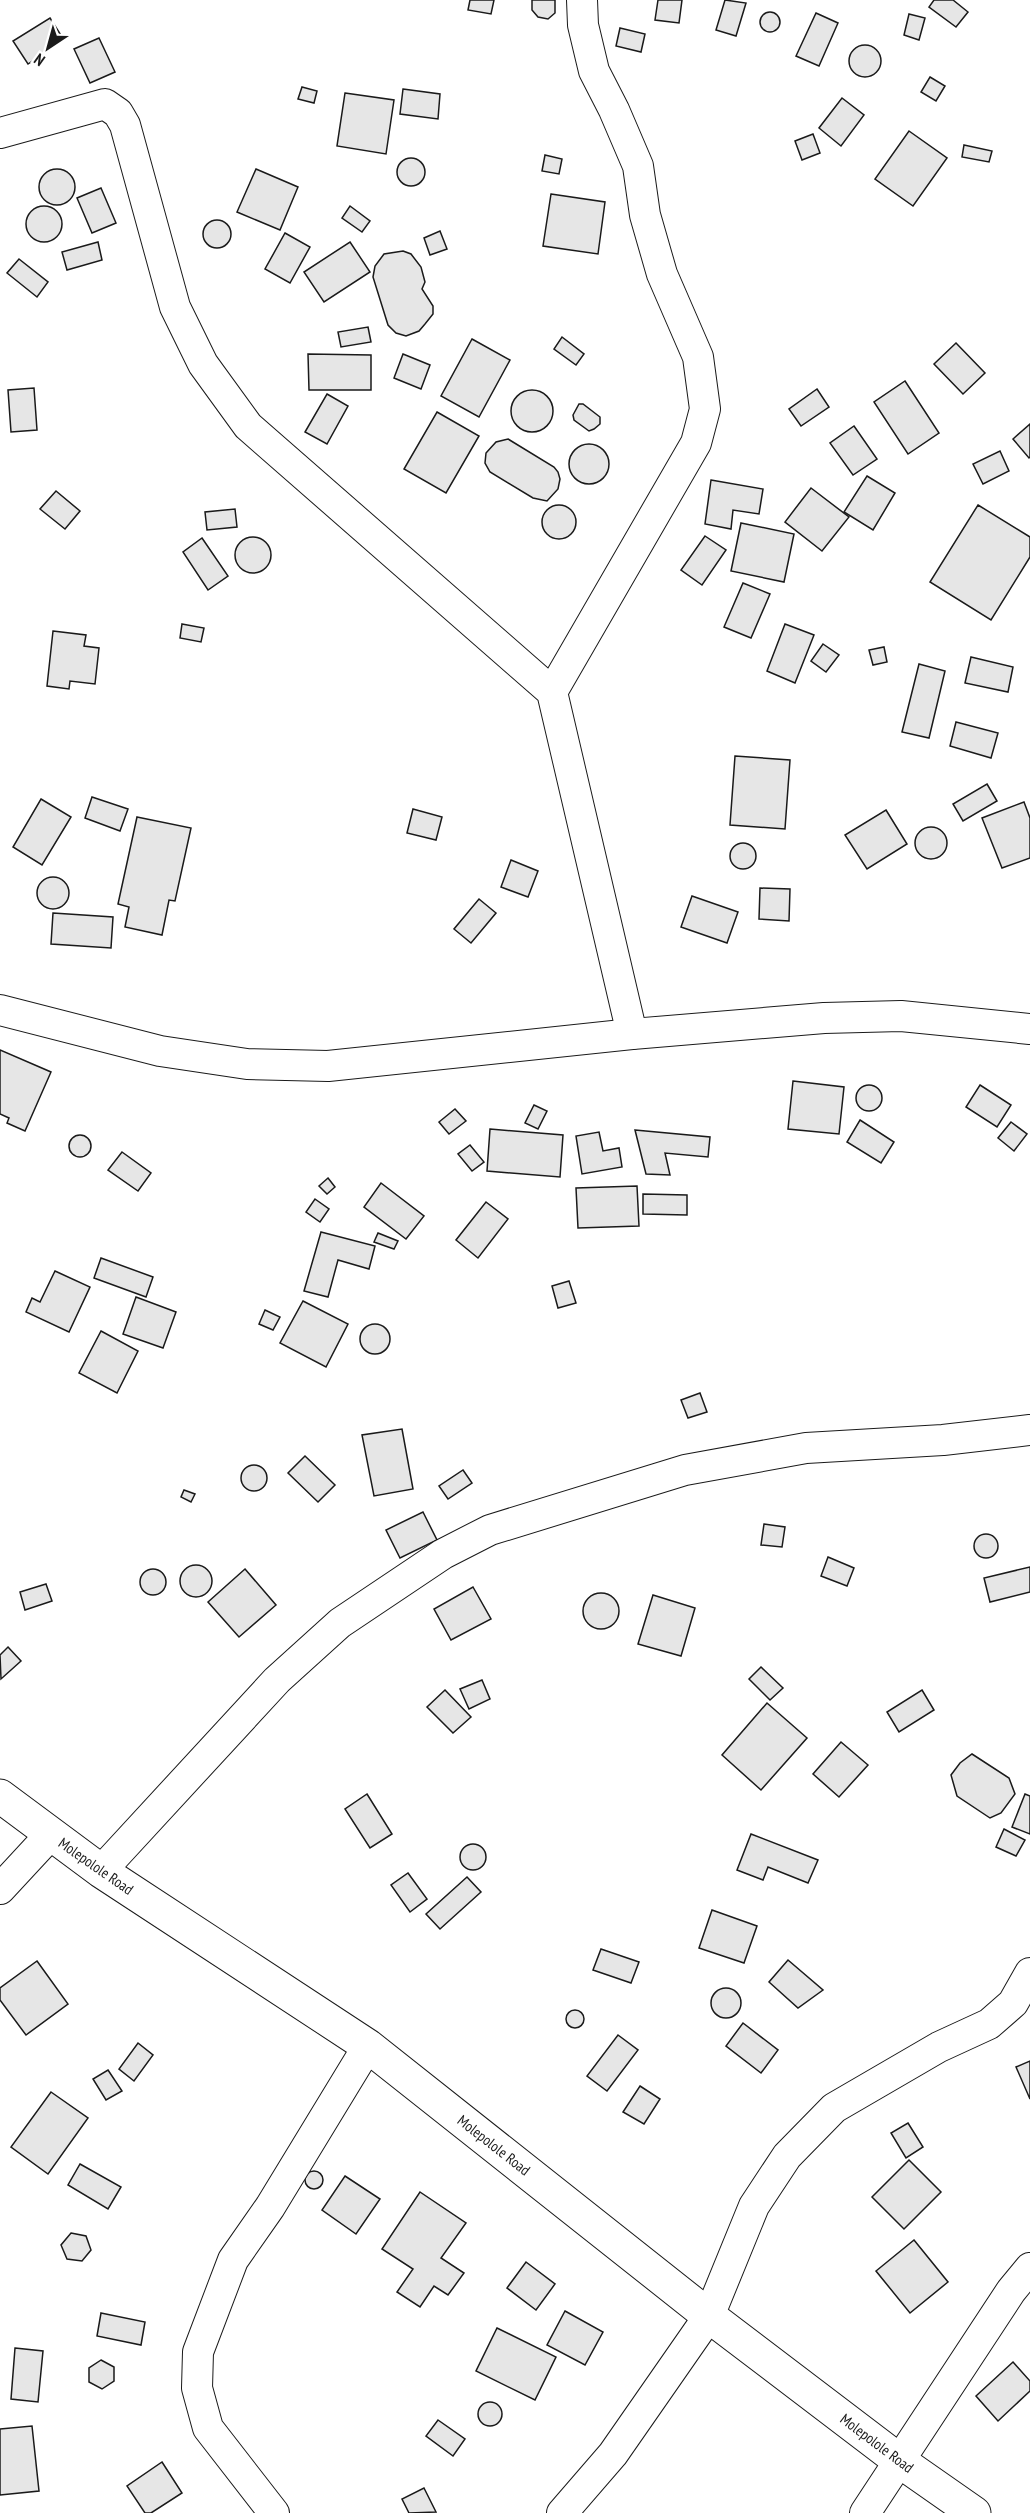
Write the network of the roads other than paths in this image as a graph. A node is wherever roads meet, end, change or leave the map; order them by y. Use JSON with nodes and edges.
{"nodes":[{"id":1,"x":582,"y":0,"type":"edge"},
{"id":2,"x":0,"y":133,"type":"edge"},
{"id":3,"x":552,"y":692,"type":"junction"},
{"id":4,"x":0,"y":1010,"type":"edge"},
{"id":5,"x":1030,"y":1029,"type":"edge"},
{"id":6,"x":632,"y":1034,"type":"junction"},
{"id":7,"x":1030,"y":1430,"type":"edge"},
{"id":8,"x":0,"y":1796,"type":"edge"},
{"id":9,"x":51,"y":1834,"type":"junction"},
{"id":10,"x":100,"y":1871,"type":"junction"},
{"id":11,"x":0,"y":1889,"type":"edge"},
{"id":12,"x":1030,"y":1973,"type":"edge"},
{"id":13,"x":369,"y":2046,"type":"junction"},
{"id":14,"x":1030,"y":2268,"type":"edge"},
{"id":15,"x":709,"y":2316,"type":"junction"},
{"id":16,"x":901,"y":2462,"type":"junction"},
{"id":17,"x":274,"y":2513,"type":"edge"},
{"id":18,"x":562,"y":2513,"type":"edge"},
{"id":19,"x":866,"y":2513,"type":"edge"},
{"id":20,"x":974,"y":2513,"type":"edge"}],
"edges":[{"from":1,"to":3,"type":"street"},
{"from":2,"to":3,"type":"street"},
{"from":3,"to":6,"type":"street"},
{"from":4,"to":6,"type":"street"},
{"from":5,"to":6,"type":"street"},
{"from":7,"to":10,"type":"street"},
{"from":8,"to":9,"type":"main road","name":"Molepolole Road"},
{"from":9,"to":10,"type":"main road","name":"Molepolole Road"},
{"from":9,"to":11,"type":"street"},
{"from":10,"to":13,"type":"main road","name":"Molepolole Road"},
{"from":12,"to":15,"type":"street"},
{"from":13,"to":15,"type":"main road","name":"Molepolole Road"},
{"from":13,"to":17,"type":"street"},
{"from":14,"to":16,"type":"street"},
{"from":15,"to":16,"type":"main road","name":"Molepolole Road"},
{"from":15,"to":18,"type":"street"},
{"from":16,"to":19,"type":"street"},
{"from":16,"to":20,"type":"main road","name":"Molepolole Road"}]}
